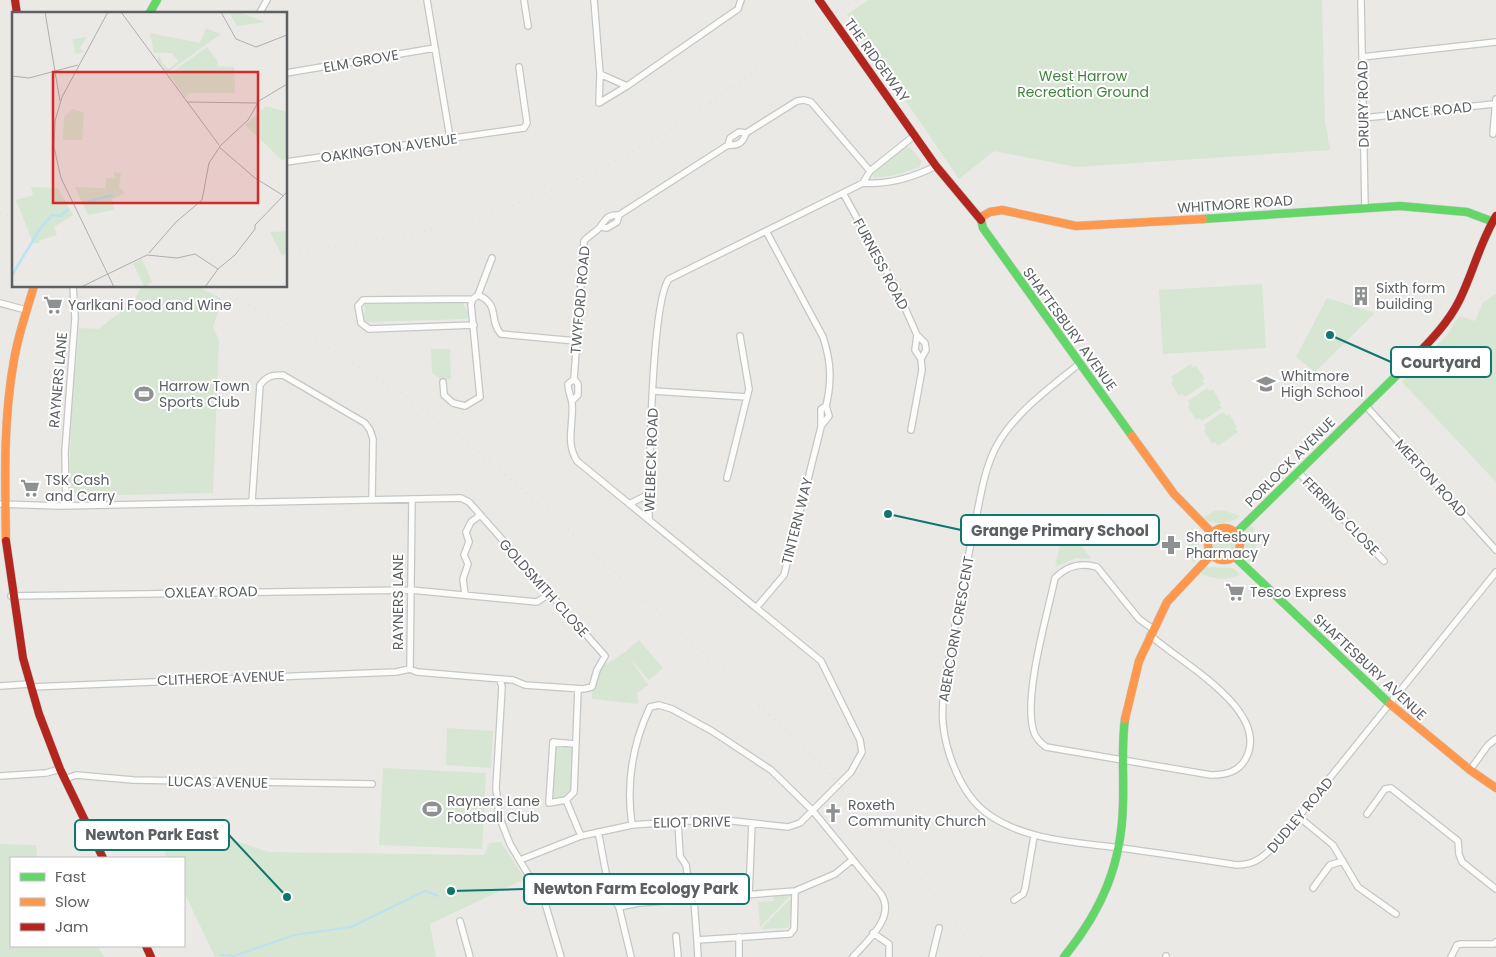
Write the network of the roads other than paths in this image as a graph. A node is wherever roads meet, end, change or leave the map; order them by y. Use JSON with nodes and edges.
{"nodes":[{"id":1,"x":157,"y":0,"type":"edge"},
{"id":2,"x":267,"y":0,"type":"edge"},
{"id":3,"x":427,"y":0,"type":"edge"},
{"id":4,"x":524,"y":0,"type":"edge"},
{"id":5,"x":594,"y":0,"type":"edge"},
{"id":6,"x":740,"y":0,"type":"edge"},
{"id":7,"x":819,"y":0,"type":"edge"},
{"id":8,"x":1361,"y":0,"type":"edge"},
{"id":9,"x":150,"y":12,"type":"edge"},
{"id":10,"x":260,"y":12,"type":"edge"},
{"id":11,"x":528,"y":26,"type":"dead end"},
{"id":12,"x":1496,"y":42,"type":"edge"},
{"id":13,"x":435,"y":48,"type":"junction"},
{"id":14,"x":1362,"y":57,"type":"junction"},
{"id":15,"x":519,"y":67,"type":"dead end"},
{"id":16,"x":288,"y":73,"type":"edge"},
{"id":17,"x":600,"y":74,"type":"junction"},
{"id":18,"x":627,"y":86,"type":"junction"},
{"id":19,"x":1495,"y":101,"type":"edge"},
{"id":20,"x":1363,"y":118,"type":"junction"},
{"id":21,"x":915,"y":134,"type":"junction"},
{"id":22,"x":1493,"y":134,"type":"dead end"},
{"id":23,"x":450,"y":138,"type":"junction"},
{"id":24,"x":288,"y":162,"type":"edge"},
{"id":25,"x":936,"y":166,"type":"junction"},
{"id":26,"x":870,"y":171,"type":"junction"},
{"id":27,"x":864,"y":183,"type":"junction"},
{"id":28,"x":843,"y":193,"type":"junction"},
{"id":29,"x":1365,"y":208,"type":"junction"},
{"id":30,"x":619,"y":215,"type":"junction"},
{"id":31,"x":981,"y":217,"type":"junction"},
{"id":32,"x":1494,"y":218,"type":"edge"},
{"id":33,"x":600,"y":227,"type":"junction"},
{"id":34,"x":766,"y":231,"type":"junction"},
{"id":35,"x":492,"y":258,"type":"dead end"},
{"id":36,"x":33,"y":288,"type":"edge"},
{"id":37,"x":73,"y":288,"type":"edge"},
{"id":38,"x":476,"y":297,"type":"junction"},
{"id":39,"x":0,"y":303,"type":"edge"},
{"id":40,"x":26,"y":310,"type":"junction"},
{"id":41,"x":474,"y":325,"type":"junction"},
{"id":42,"x":917,"y":335,"type":"junction"},
{"id":43,"x":740,"y":336,"type":"dead end"},
{"id":44,"x":576,"y":342,"type":"junction"},
{"id":45,"x":921,"y":359,"type":"junction"},
{"id":46,"x":1079,"y":364,"type":"junction"},
{"id":47,"x":574,"y":379,"type":"junction"},
{"id":48,"x":443,"y":382,"type":"dead end"},
{"id":49,"x":653,"y":391,"type":"junction"},
{"id":50,"x":747,"y":397,"type":"junction"},
{"id":51,"x":572,"y":401,"type":"junction"},
{"id":52,"x":1366,"y":406,"type":"junction"},
{"id":53,"x":910,"y":430,"type":"dead end"},
{"id":54,"x":1298,"y":472,"type":"junction"},
{"id":55,"x":727,"y":478,"type":"dead end"},
{"id":56,"x":649,"y":494,"type":"junction"},
{"id":57,"x":372,"y":499,"type":"junction"},
{"id":58,"x":412,"y":499,"type":"junction"},
{"id":59,"x":252,"y":501,"type":"junction"},
{"id":60,"x":629,"y":504,"type":"junction"},
{"id":61,"x":3,"y":505,"type":"edge"},
{"id":62,"x":66,"y":506,"type":"junction"},
{"id":63,"x":481,"y":517,"type":"junction"},
{"id":64,"x":649,"y":519,"type":"junction"},
{"id":65,"x":1212,"y":533,"type":"junction"},
{"id":66,"x":1236,"y":533,"type":"junction"},
{"id":67,"x":1496,"y":550,"type":"edge"},
{"id":68,"x":1212,"y":554,"type":"junction"},
{"id":69,"x":1234,"y":556,"type":"junction"},
{"id":70,"x":1384,"y":561,"type":"dead end"},
{"id":71,"x":1496,"y":572,"type":"edge"},
{"id":72,"x":410,"y":590,"type":"junction"},
{"id":73,"x":464,"y":594,"type":"junction"},
{"id":74,"x":549,"y":594,"type":"junction"},
{"id":75,"x":11,"y":596,"type":"junction"},
{"id":76,"x":756,"y":608,"type":"junction"},
{"id":77,"x":1151,"y":632,"type":"junction"},
{"id":78,"x":410,"y":670,"type":"junction"},
{"id":79,"x":500,"y":680,"type":"junction"},
{"id":80,"x":30,"y":685,"type":"junction"},
{"id":81,"x":0,"y":686,"type":"edge"},
{"id":82,"x":578,"y":689,"type":"junction"},
{"id":83,"x":1390,"y":704,"type":"junction"},
{"id":84,"x":1496,"y":739,"type":"edge"},
{"id":85,"x":574,"y":744,"type":"junction"},
{"id":86,"x":1122,"y":760,"type":"junction"},
{"id":87,"x":60,"y":769,"type":"junction"},
{"id":88,"x":1470,"y":770,"type":"junction"},
{"id":89,"x":0,"y":776,"type":"edge"},
{"id":90,"x":65,"y":779,"type":"junction"},
{"id":91,"x":372,"y":784,"type":"dead end"},
{"id":92,"x":1496,"y":788,"type":"edge"},
{"id":93,"x":566,"y":800,"type":"junction"},
{"id":94,"x":813,"y":811,"type":"junction"},
{"id":95,"x":1367,"y":814,"type":"dead end"},
{"id":96,"x":1299,"y":817,"type":"junction"},
{"id":97,"x":678,"y":821,"type":"junction"},
{"id":98,"x":752,"y":823,"type":"junction"},
{"id":99,"x":632,"y":825,"type":"junction"},
{"id":100,"x":598,"y":832,"type":"junction"},
{"id":101,"x":582,"y":836,"type":"junction"},
{"id":102,"x":1034,"y":836,"type":"junction"},
{"id":103,"x":1119,"y":847,"type":"junction"},
{"id":104,"x":103,"y":857,"type":"edge"},
{"id":105,"x":520,"y":860,"type":"junction"},
{"id":106,"x":852,"y":860,"type":"junction"},
{"id":107,"x":1343,"y":861,"type":"junction"},
{"id":108,"x":1313,"y":888,"type":"dead end"},
{"id":109,"x":1496,"y":889,"type":"edge"},
{"id":110,"x":796,"y":891,"type":"junction"},
{"id":111,"x":749,"y":896,"type":"junction"},
{"id":112,"x":692,"y":900,"type":"junction"},
{"id":113,"x":1014,"y":900,"type":"dead end"},
{"id":114,"x":619,"y":907,"type":"junction"},
{"id":115,"x":1396,"y":914,"type":"dead end"},
{"id":116,"x":460,"y":921,"type":"dead end"},
{"id":117,"x":939,"y":928,"type":"dead end"},
{"id":118,"x":873,"y":933,"type":"junction"},
{"id":119,"x":676,"y":936,"type":"dead end"},
{"id":120,"x":739,"y":937,"type":"junction"},
{"id":121,"x":697,"y":940,"type":"junction"},
{"id":122,"x":1496,"y":942,"type":"edge"},
{"id":123,"x":470,"y":957,"type":"edge"},
{"id":124,"x":561,"y":957,"type":"edge"},
{"id":125,"x":631,"y":957,"type":"edge"},
{"id":126,"x":678,"y":957,"type":"edge"},
{"id":127,"x":698,"y":957,"type":"edge"},
{"id":128,"x":739,"y":957,"type":"edge"},
{"id":129,"x":853,"y":957,"type":"edge"},
{"id":130,"x":889,"y":957,"type":"edge"},
{"id":131,"x":932,"y":957,"type":"edge"},
{"id":132,"x":1064,"y":957,"type":"edge"},
{"id":133,"x":1451,"y":957,"type":"edge"}],
"edges":[{"from":1,"to":9,"type":"street"},
{"from":2,"to":10,"type":"street"},
{"from":3,"to":13,"type":"street"},
{"from":4,"to":11,"type":"street"},
{"from":5,"to":17,"type":"street"},
{"from":6,"to":18,"type":"street"},
{"from":7,"to":21,"type":"street","name":"THE RIDGEWAY"},
{"from":8,"to":14,"type":"street","name":"DRURY ROAD"},
{"from":12,"to":14,"type":"street"},
{"from":13,"to":16,"type":"street","name":"ELM GROVE"},
{"from":13,"to":23,"type":"street"},
{"from":14,"to":20,"type":"street","name":"DRURY ROAD"},
{"from":15,"to":23,"type":"street","name":"OAKINGTON AVENUE"},
{"from":17,"to":18,"type":"street"},
{"from":17,"to":18,"type":"street"},
{"from":19,"to":20,"type":"street","name":"LANCE ROAD"},
{"from":19,"to":22,"type":"street"},
{"from":20,"to":29,"type":"street","name":"DRURY ROAD"},
{"from":21,"to":25,"type":"street","name":"SHAFTESBURY AVENUE"},
{"from":21,"to":26,"type":"street"},
{"from":23,"to":24,"type":"street","name":"OAKINGTON AVENUE"},
{"from":25,"to":27,"type":"street","name":"WELBECK ROAD"},
{"from":25,"to":31,"type":"street","name":"SHAFTESBURY AVENUE"},
{"from":26,"to":27,"type":"street"},
{"from":26,"to":30,"type":"street","name":"TWYFORD ROAD"},
{"from":27,"to":28,"type":"street","name":"WELBECK ROAD"},
{"from":28,"to":34,"type":"street","name":"WELBECK ROAD"},
{"from":28,"to":42,"type":"street","name":"FURNESS ROAD"},
{"from":29,"to":31,"type":"street","name":"WHITMORE ROAD"},
{"from":29,"to":32,"type":"street","name":"WHITMORE ROAD"},
{"from":30,"to":33,"type":"street","name":"TWYFORD ROAD"},
{"from":30,"to":33,"type":"street","name":"TWYFORD ROAD"},
{"from":31,"to":46,"type":"street","name":"SHAFTESBURY AVENUE"},
{"from":32,"to":52,"type":"street","name":"PORLOCK AVENUE"},
{"from":33,"to":44,"type":"street","name":"TWYFORD ROAD"},
{"from":34,"to":49,"type":"street","name":"WELBECK ROAD"},
{"from":34,"to":76,"type":"street","name":"TINTERN WAY"},
{"from":35,"to":38,"type":"street"},
{"from":36,"to":40,"type":"street"},
{"from":37,"to":62,"type":"street","name":"RAYNERS LANE"},
{"from":38,"to":41,"type":"street"},
{"from":38,"to":41,"type":"street"},
{"from":38,"to":44,"type":"street"},
{"from":39,"to":40,"type":"street"},
{"from":40,"to":61,"type":"street"},
{"from":41,"to":48,"type":"street"},
{"from":42,"to":45,"type":"street","name":"FURNESS ROAD"},
{"from":42,"to":45,"type":"street","name":"FURNESS ROAD"},
{"from":43,"to":50,"type":"street"},
{"from":44,"to":47,"type":"street","name":"TWYFORD ROAD"},
{"from":45,"to":53,"type":"street","name":"FURNESS ROAD"},
{"from":46,"to":65,"type":"street","name":"SHAFTESBURY AVENUE"},
{"from":46,"to":102,"type":"street","name":"ABERCORN CRESCENT"},
{"from":47,"to":51,"type":"street","name":"TWYFORD ROAD"},
{"from":47,"to":51,"type":"street","name":"TWYFORD ROAD"},
{"from":49,"to":50,"type":"street"},
{"from":49,"to":56,"type":"street","name":"WELBECK ROAD"},
{"from":50,"to":55,"type":"street"},
{"from":51,"to":60,"type":"street","name":"TWYFORD ROAD"},
{"from":52,"to":54,"type":"street","name":"PORLOCK AVENUE"},
{"from":52,"to":67,"type":"street","name":"MERTON ROAD"},
{"from":54,"to":66,"type":"street","name":"PORLOCK AVENUE"},
{"from":54,"to":70,"type":"street","name":"FERRING CLOSE"},
{"from":56,"to":60,"type":"street"},
{"from":56,"to":64,"type":"street","name":"WELBECK ROAD"},
{"from":57,"to":58,"type":"street"},
{"from":57,"to":59,"type":"street"},
{"from":57,"to":59,"type":"street"},
{"from":58,"to":63,"type":"street","name":"GOLDSMITH CLOSE"},
{"from":58,"to":72,"type":"street","name":"RAYNERS LANE"},
{"from":59,"to":62,"type":"street"},
{"from":60,"to":64,"type":"street","name":"TWYFORD ROAD"},
{"from":61,"to":62,"type":"street"},
{"from":61,"to":75,"type":"street"},
{"from":63,"to":73,"type":"street"},
{"from":63,"to":74,"type":"street","name":"GOLDSMITH CLOSE"},
{"from":64,"to":76,"type":"street","name":"WELBECK ROAD"},
{"from":65,"to":66,"type":"street"},
{"from":65,"to":68,"type":"street"},
{"from":66,"to":69,"type":"street"},
{"from":68,"to":69,"type":"street"},
{"from":68,"to":77,"type":"street"},
{"from":69,"to":83,"type":"street","name":"SHAFTESBURY AVENUE"},
{"from":71,"to":83,"type":"street"},
{"from":72,"to":73,"type":"street","name":"OXLEAY ROAD"},
{"from":72,"to":75,"type":"street","name":"OXLEAY ROAD"},
{"from":72,"to":78,"type":"street","name":"RAYNERS LANE"},
{"from":73,"to":74,"type":"street","name":"OXLEAY ROAD"},
{"from":74,"to":82,"type":"street","name":"GOLDSMITH CLOSE"},
{"from":75,"to":80,"type":"street"},
{"from":76,"to":94,"type":"street","name":"WELBECK ROAD"},
{"from":77,"to":86,"type":"street"},
{"from":77,"to":86,"type":"street"},
{"from":77,"to":86,"type":"street"},
{"from":78,"to":79,"type":"street","name":"RAYNERS LANE"},
{"from":78,"to":80,"type":"street","name":"CLITHEROE AVENUE"},
{"from":79,"to":82,"type":"street","name":"RAYNERS LANE"},
{"from":79,"to":105,"type":"street"},
{"from":80,"to":81,"type":"street","name":"CLITHEROE AVENUE"},
{"from":80,"to":87,"type":"street"},
{"from":82,"to":85,"type":"street"},
{"from":83,"to":88,"type":"street","name":"SHAFTESBURY AVENUE"},
{"from":83,"to":96,"type":"street","name":"DUDLEY ROAD"},
{"from":84,"to":88,"type":"street"},
{"from":85,"to":93,"type":"street"},
{"from":85,"to":93,"type":"street"},
{"from":86,"to":103,"type":"street"},
{"from":87,"to":89,"type":"street"},
{"from":87,"to":90,"type":"street"},
{"from":88,"to":92,"type":"street","name":"SHAFTESBURY AVENUE"},
{"from":90,"to":91,"type":"street","name":"LUCAS AVENUE"},
{"from":90,"to":104,"type":"street"},
{"from":93,"to":101,"type":"street"},
{"from":94,"to":98,"type":"street","name":"ELIOT DRIVE"},
{"from":94,"to":99,"type":"street"},
{"from":94,"to":106,"type":"street"},
{"from":95,"to":109,"type":"street"},
{"from":96,"to":103,"type":"street","name":"DUDLEY ROAD"},
{"from":96,"to":107,"type":"street"},
{"from":97,"to":98,"type":"street","name":"ELIOT DRIVE"},
{"from":97,"to":99,"type":"street","name":"ELIOT DRIVE"},
{"from":97,"to":112,"type":"street"},
{"from":98,"to":111,"type":"street"},
{"from":99,"to":100,"type":"street","name":"ELIOT DRIVE"},
{"from":100,"to":101,"type":"street","name":"ELIOT DRIVE"},
{"from":100,"to":114,"type":"street"},
{"from":101,"to":105,"type":"street","name":"ELIOT DRIVE"},
{"from":102,"to":103,"type":"street","name":"ABERCORN CRESCENT"},
{"from":102,"to":113,"type":"street"},
{"from":103,"to":132,"type":"street"},
{"from":105,"to":124,"type":"street"},
{"from":106,"to":110,"type":"street"},
{"from":106,"to":118,"type":"street"},
{"from":107,"to":108,"type":"street"},
{"from":107,"to":115,"type":"street"},
{"from":110,"to":111,"type":"street"},
{"from":110,"to":120,"type":"street"},
{"from":111,"to":112,"type":"street"},
{"from":112,"to":114,"type":"street"},
{"from":112,"to":121,"type":"street"},
{"from":114,"to":125,"type":"street"},
{"from":116,"to":123,"type":"street"},
{"from":117,"to":131,"type":"street"},
{"from":118,"to":129,"type":"street"},
{"from":118,"to":130,"type":"street"},
{"from":119,"to":126,"type":"street"},
{"from":120,"to":121,"type":"street"},
{"from":120,"to":128,"type":"street"},
{"from":121,"to":127,"type":"street"},
{"from":122,"to":133,"type":"street"}]}
